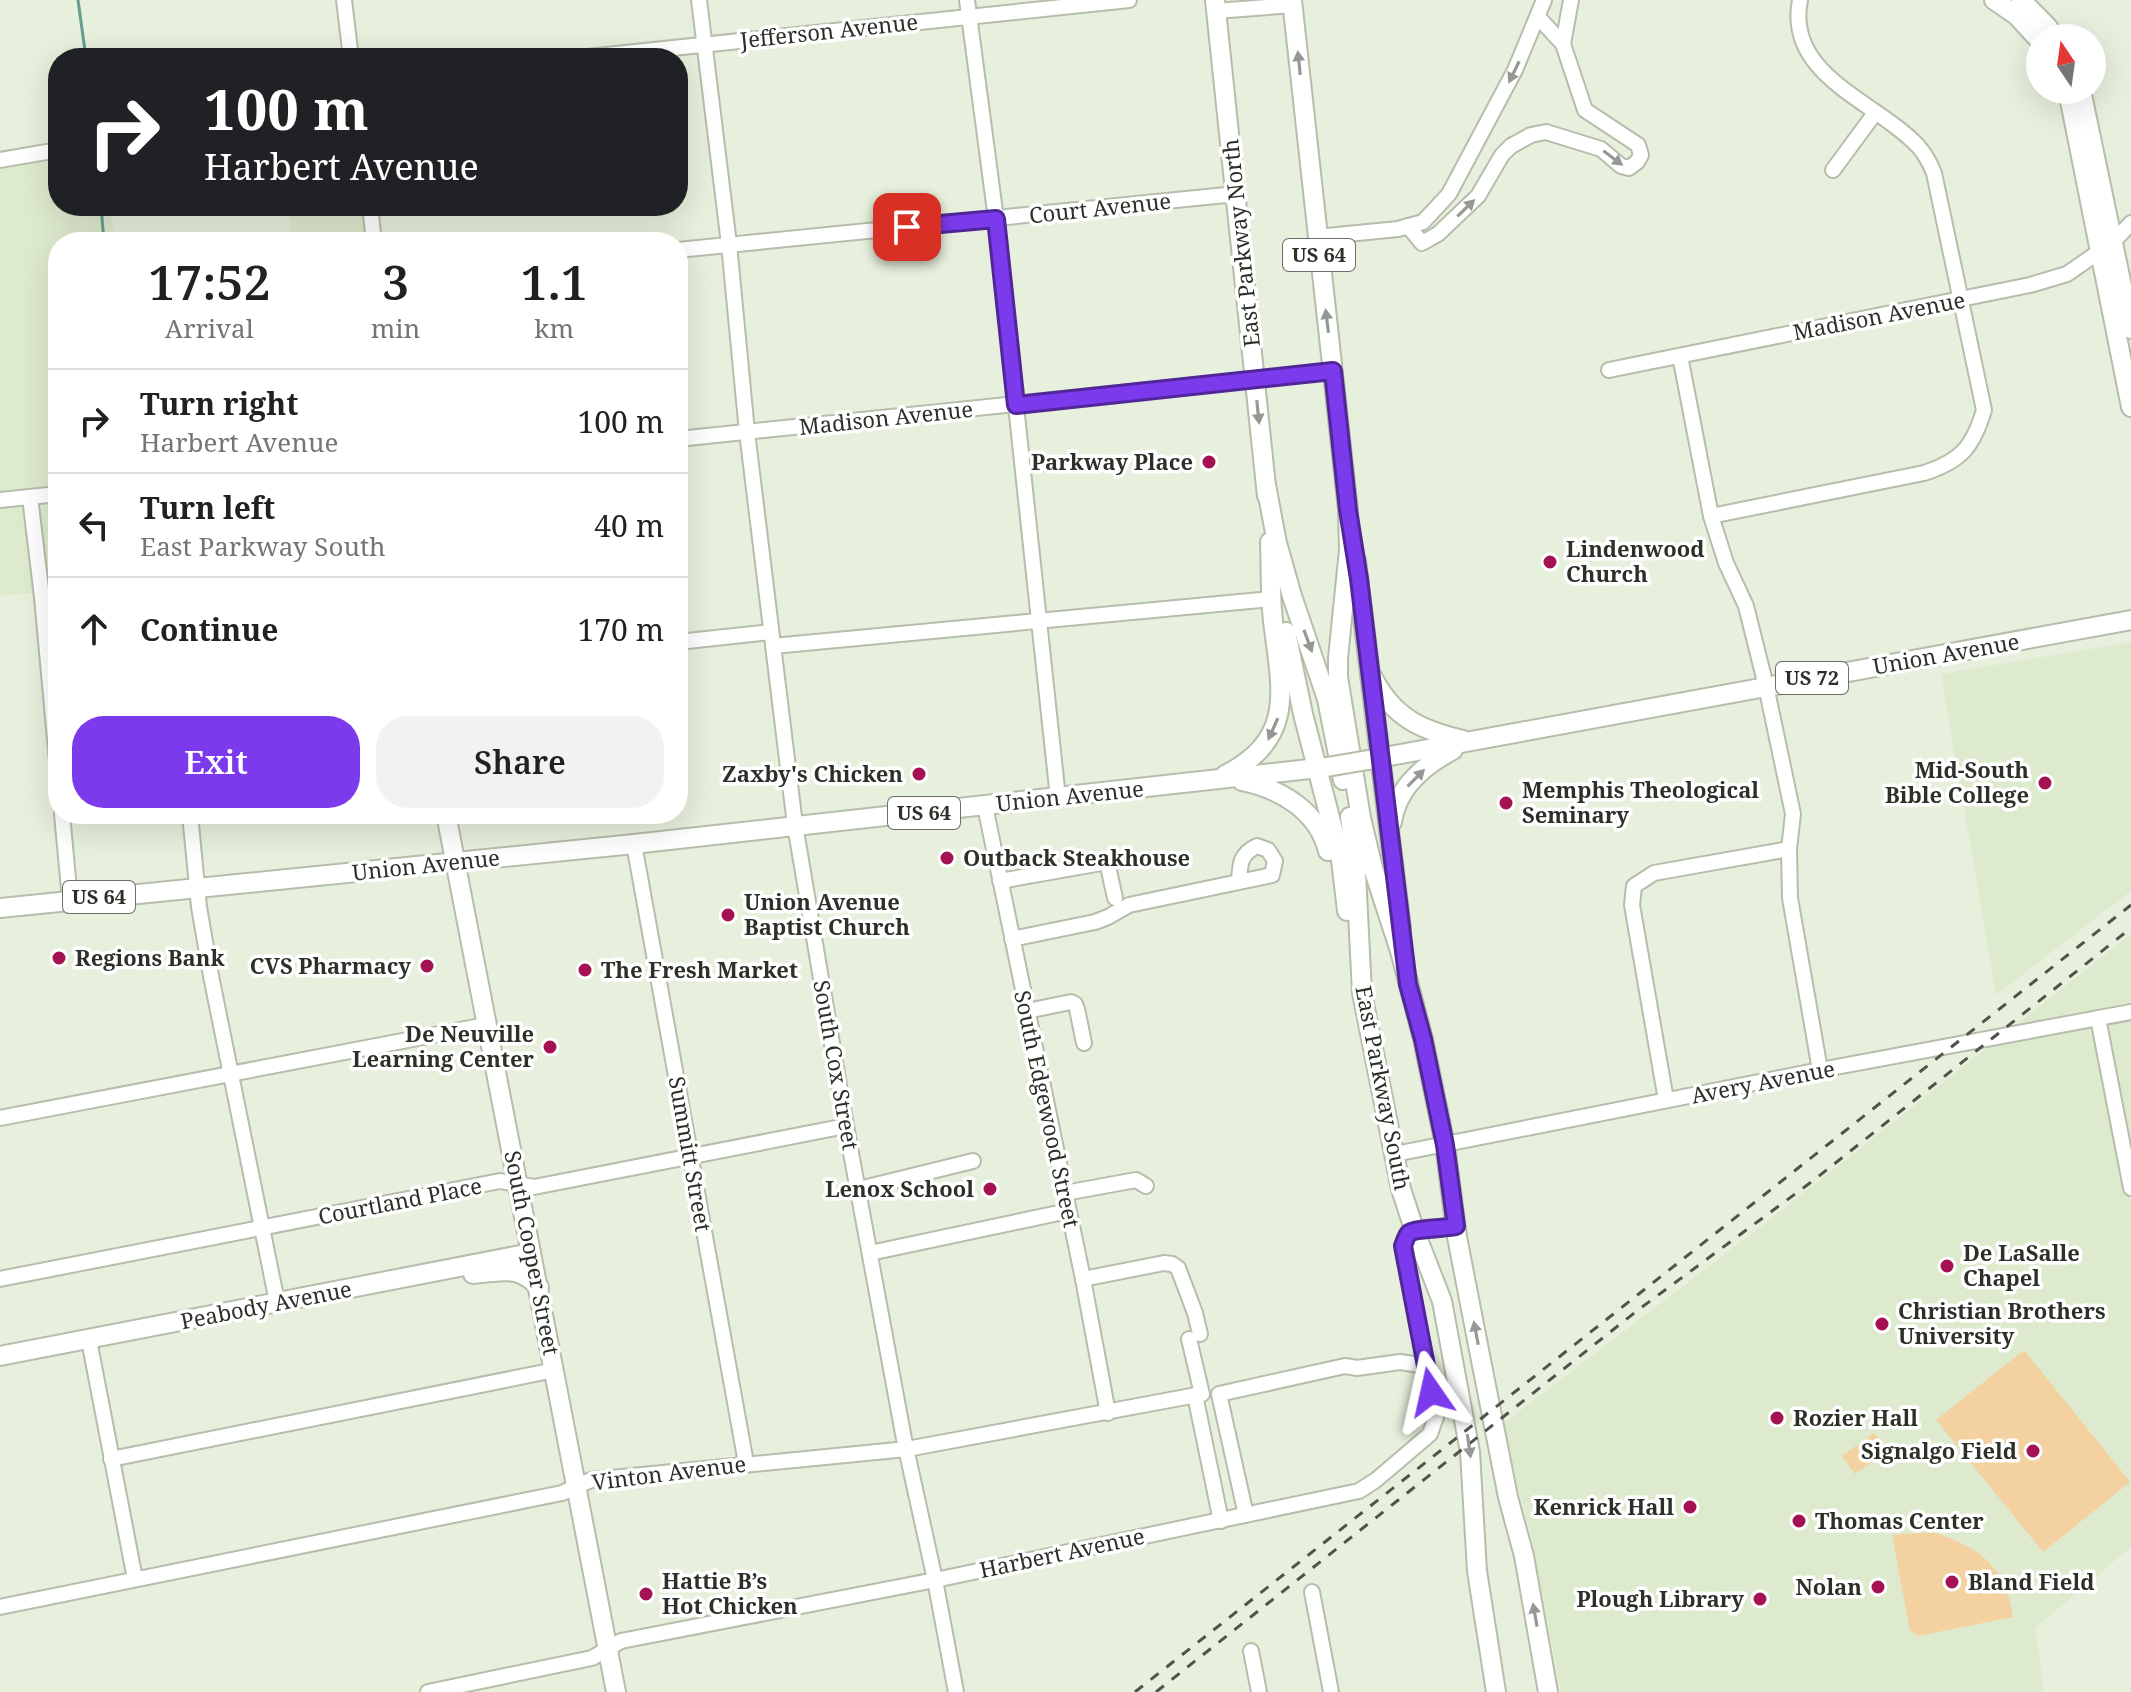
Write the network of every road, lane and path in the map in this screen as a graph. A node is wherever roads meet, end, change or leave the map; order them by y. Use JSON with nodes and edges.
{"nodes":[{"id":1,"x":344,"y":0,"type":"edge"},
{"id":2,"x":699,"y":0,"type":"edge"},
{"id":3,"x":967,"y":0,"type":"edge"},
{"id":4,"x":1129,"y":0,"type":"edge"},
{"id":5,"x":1544,"y":0,"type":"edge"},
{"id":6,"x":1571,"y":0,"type":"edge"},
{"id":7,"x":1800,"y":0,"type":"edge"},
{"id":8,"x":1994,"y":0,"type":"edge"},
{"id":9,"x":2021,"y":0,"type":"edge"},
{"id":10,"x":1292,"y":2,"type":"edge"},
{"id":11,"x":1216,"y":6,"type":"edge"},
{"id":12,"x":969,"y":16,"type":"junction"},
{"id":13,"x":1538,"y":17,"type":"junction"},
{"id":14,"x":2045,"y":24,"type":"edge"},
{"id":15,"x":2026,"y":26,"type":"edge"},
{"id":16,"x":705,"y":44,"type":"junction"},
{"id":17,"x":1563,"y":44,"type":"junction"},
{"id":18,"x":350,"y":48,"type":"edge"},
{"id":19,"x":669,"y":48,"type":"edge"},
{"id":20,"x":2071,"y":104,"type":"edge"},
{"id":21,"x":2083,"y":104,"type":"edge"},
{"id":22,"x":1875,"y":113,"type":"junction"},
{"id":23,"x":48,"y":152,"type":"edge"},
{"id":24,"x":0,"y":160,"type":"edge"},
{"id":25,"x":1833,"y":170,"type":"dead end"},
{"id":26,"x":1236,"y":194,"type":"junction"},
{"id":27,"x":2098,"y":204,"type":"junction"},
{"id":28,"x":996,"y":219,"type":"junction"},
{"id":29,"x":2131,"y":223,"type":"edge"},
{"id":30,"x":1408,"y":226,"type":"junction"},
{"id":31,"x":1317,"y":237,"type":"junction"},
{"id":32,"x":729,"y":244,"type":"junction"},
{"id":33,"x":2106,"y":246,"type":"junction"},
{"id":34,"x":688,"y":249,"type":"edge"},
{"id":35,"x":1961,"y":300,"type":"junction"},
{"id":36,"x":2131,"y":329,"type":"edge"},
{"id":37,"x":1680,"y":356,"type":"junction"},
{"id":38,"x":1609,"y":370,"type":"dead end"},
{"id":39,"x":1333,"y":371,"type":"junction"},
{"id":40,"x":1255,"y":379,"type":"junction"},
{"id":41,"x":1016,"y":405,"type":"junction"},
{"id":42,"x":2131,"y":407,"type":"edge"},
{"id":43,"x":747,"y":432,"type":"junction"},
{"id":44,"x":688,"y":438,"type":"edge"},
{"id":45,"x":1266,"y":485,"type":"junction"},
{"id":46,"x":48,"y":495,"type":"edge"},
{"id":47,"x":30,"y":497,"type":"junction"},
{"id":48,"x":0,"y":500,"type":"edge"},
{"id":49,"x":1348,"y":510,"type":"junction"},
{"id":50,"x":1711,"y":516,"type":"junction"},
{"id":51,"x":1270,"y":538,"type":"junction"},
{"id":52,"x":41,"y":588,"type":"junction"},
{"id":53,"x":48,"y":588,"type":"edge"},
{"id":54,"x":1271,"y":599,"type":"junction"},
{"id":55,"x":2131,"y":620,"type":"edge"},
{"id":56,"x":1040,"y":621,"type":"junction"},
{"id":57,"x":772,"y":639,"type":"junction"},
{"id":58,"x":688,"y":642,"type":"edge"},
{"id":59,"x":48,"y":659,"type":"edge"},
{"id":60,"x":1370,"y":671,"type":"junction"},
{"id":61,"x":1766,"y":686,"type":"junction"},
{"id":62,"x":1470,"y":742,"type":"junction"},
{"id":63,"x":1374,"y":759,"type":"junction"},
{"id":64,"x":1322,"y":768,"type":"junction"},
{"id":65,"x":1223,"y":779,"type":"junction"},
{"id":66,"x":1058,"y":798,"type":"junction"},
{"id":67,"x":985,"y":806,"type":"junction"},
{"id":68,"x":63,"y":824,"type":"edge"},
{"id":69,"x":191,"y":824,"type":"edge"},
{"id":70,"x":448,"y":824,"type":"edge"},
{"id":71,"x":795,"y":825,"type":"junction"},
{"id":72,"x":1390,"y":836,"type":"junction"},
{"id":73,"x":634,"y":844,"type":"junction"},
{"id":74,"x":1789,"y":849,"type":"junction"},
{"id":75,"x":455,"y":863,"type":"junction"},
{"id":76,"x":1000,"y":881,"type":"junction"},
{"id":77,"x":1239,"y":881,"type":"dead end"},
{"id":78,"x":198,"y":888,"type":"junction"},
{"id":79,"x":1115,"y":898,"type":"dead end"},
{"id":80,"x":70,"y":900,"type":"junction"},
{"id":81,"x":0,"y":908,"type":"edge"},
{"id":82,"x":1348,"y":923,"type":"junction"},
{"id":83,"x":1012,"y":939,"type":"junction"},
{"id":84,"x":1408,"y":984,"type":"junction"},
{"id":85,"x":1362,"y":993,"type":"junction"},
{"id":86,"x":1027,"y":1011,"type":"junction"},
{"id":87,"x":2131,"y":1012,"type":"edge"},
{"id":88,"x":2098,"y":1018,"type":"junction"},
{"id":89,"x":486,"y":1025,"type":"junction"},
{"id":90,"x":1084,"y":1043,"type":"dead end"},
{"id":91,"x":1820,"y":1070,"type":"junction"},
{"id":92,"x":230,"y":1074,"type":"junction"},
{"id":93,"x":1666,"y":1100,"type":"junction"},
{"id":94,"x":0,"y":1118,"type":"edge"},
{"id":95,"x":846,"y":1126,"type":"junction"},
{"id":96,"x":1445,"y":1145,"type":"junction"},
{"id":97,"x":1395,"y":1154,"type":"junction"},
{"id":98,"x":691,"y":1157,"type":"junction"},
{"id":99,"x":973,"y":1161,"type":"dead end"},
{"id":100,"x":517,"y":1183,"type":"junction"},
{"id":101,"x":1146,"y":1186,"type":"dead end"},
{"id":102,"x":2131,"y":1188,"type":"edge"},
{"id":103,"x":859,"y":1189,"type":"junction"},
{"id":104,"x":1065,"y":1193,"type":"junction"},
{"id":105,"x":1068,"y":1211,"type":"junction"},
{"id":106,"x":1456,"y":1226,"type":"junction"},
{"id":107,"x":261,"y":1228,"type":"junction"},
{"id":108,"x":1414,"y":1229,"type":"junction"},
{"id":109,"x":531,"y":1253,"type":"junction"},
{"id":110,"x":870,"y":1253,"type":"junction"},
{"id":111,"x":440,"y":1271,"type":"junction"},
{"id":112,"x":0,"y":1279,"type":"edge"},
{"id":113,"x":1083,"y":1279,"type":"junction"},
{"id":114,"x":539,"y":1287,"type":"junction"},
{"id":115,"x":277,"y":1302,"type":"junction"},
{"id":116,"x":89,"y":1340,"type":"junction"},
{"id":117,"x":0,"y":1356,"type":"edge"},
{"id":118,"x":1427,"y":1366,"type":"junction"},
{"id":119,"x":555,"y":1370,"type":"junction"},
{"id":120,"x":1198,"y":1395,"type":"junction"},
{"id":121,"x":1108,"y":1413,"type":"junction"},
{"id":122,"x":907,"y":1449,"type":"junction"},
{"id":123,"x":111,"y":1459,"type":"junction"},
{"id":124,"x":746,"y":1463,"type":"junction"},
{"id":125,"x":577,"y":1486,"type":"junction"},
{"id":126,"x":1246,"y":1515,"type":"junction"},
{"id":127,"x":1221,"y":1521,"type":"junction"},
{"id":128,"x":135,"y":1579,"type":"junction"},
{"id":129,"x":935,"y":1580,"type":"junction"},
{"id":130,"x":1312,"y":1592,"type":"dead end"},
{"id":131,"x":0,"y":1607,"type":"edge"},
{"id":132,"x":608,"y":1650,"type":"junction"},
{"id":133,"x":1251,"y":1651,"type":"dead end"},
{"id":134,"x":428,"y":1692,"type":"edge"},
{"id":135,"x":616,"y":1692,"type":"edge"},
{"id":136,"x":956,"y":1692,"type":"edge"},
{"id":137,"x":1259,"y":1692,"type":"edge"},
{"id":138,"x":1331,"y":1692,"type":"edge"},
{"id":139,"x":1496,"y":1692,"type":"edge"},
{"id":140,"x":1548,"y":1692,"type":"edge"}],
"edges":[{"from":1,"to":18,"type":"street"},
{"from":2,"to":16,"type":"street","name":"South Cox Street"},
{"from":3,"to":12,"type":"street"},
{"from":4,"to":12,"type":"street","name":"Jefferson Avenue"},
{"from":5,"to":13,"type":"street"},
{"from":6,"to":17,"type":"street"},
{"from":7,"to":22,"type":"street"},
{"from":8,"to":15,"type":"main road"},
{"from":9,"to":14,"type":"main road"},
{"from":10,"to":11,"type":"street"},
{"from":31,"to":10,"type":"main road","number":"US 64","one_way":true},
{"from":11,"to":26,"type":"main road","name":"East Parkway North","number":"US 64"},
{"from":12,"to":16,"type":"street","name":"Jefferson Avenue"},
{"from":12,"to":28,"type":"street"},
{"from":13,"to":17,"type":"street"},
{"from":13,"to":30,"type":"street","one_way":true},
{"from":16,"to":19,"type":"street","name":"Jefferson Avenue"},
{"from":16,"to":32,"type":"street","name":"South Cox Street"},
{"from":30,"to":17,"type":"street","one_way":true},
{"from":20,"to":27,"type":"main road"},
{"from":21,"to":27,"type":"main road"},
{"from":22,"to":25,"type":"street"},
{"from":22,"to":35,"type":"street"},
{"from":23,"to":24,"type":"street"},
{"from":26,"to":28,"type":"street","name":"Court Avenue"},
{"from":26,"to":40,"type":"main road","name":"East Parkway North","number":"US 64"},
{"from":27,"to":33,"type":"main road"},
{"from":28,"to":32,"type":"street","name":"Court Avenue"},
{"from":28,"to":41,"type":"street"},
{"from":29,"to":33,"type":"street","name":"Madison Avenue"},
{"from":30,"to":31,"type":"street"},
{"from":39,"to":31,"type":"main road","number":"US 64","one_way":true},
{"from":32,"to":34,"type":"street","name":"Court Avenue"},
{"from":32,"to":43,"type":"street","name":"South Cox Street"},
{"from":33,"to":35,"type":"street","name":"Madison Avenue"},
{"from":33,"to":36,"type":"main road"},
{"from":33,"to":42,"type":"main road"},
{"from":35,"to":37,"type":"street","name":"Madison Avenue"},
{"from":35,"to":50,"type":"street"},
{"from":37,"to":38,"type":"street","name":"Madison Avenue"},
{"from":37,"to":50,"type":"street"},
{"from":39,"to":40,"type":"street","name":"Madison Avenue"},
{"from":39,"to":49,"type":"main road","number":"US 64"},
{"from":40,"to":41,"type":"street","name":"Madison Avenue"},
{"from":40,"to":45,"type":"main road","name":"East Parkway North","number":"US 64","one_way":true},
{"from":41,"to":43,"type":"street","name":"Madison Avenue"},
{"from":41,"to":56,"type":"street"},
{"from":43,"to":44,"type":"street","name":"Madison Avenue"},
{"from":43,"to":57,"type":"street","name":"South Cox Street"},
{"from":45,"to":51,"type":"main road","number":"US 64"},
{"from":45,"to":85,"type":"main road","name":"East Parkway South","one_way":true},
{"from":46,"to":47,"type":"street"},
{"from":47,"to":48,"type":"street"},
{"from":47,"to":52,"type":"street"},
{"from":49,"to":60,"type":"main road","number":"US 64"},
{"from":49,"to":84,"type":"main road","name":"East Parkway South"},
{"from":50,"to":61,"type":"street"},
{"from":51,"to":54,"type":"main road","number":"US 64"},
{"from":51,"to":64,"type":"main road"},
{"from":52,"to":53,"type":"street"},
{"from":52,"to":59,"type":"street"},
{"from":54,"to":56,"type":"street"},
{"from":54,"to":65,"type":"main road","number":"US 64","one_way":true},
{"from":55,"to":61,"type":"main road","name":"Union Avenue","number":"US 72"},
{"from":56,"to":57,"type":"street"},
{"from":56,"to":66,"type":"street"},
{"from":57,"to":58,"type":"street"},
{"from":57,"to":71,"type":"street","name":"South Cox Street"},
{"from":60,"to":62,"type":"main road"},
{"from":60,"to":63,"type":"main road","number":"US 64"},
{"from":61,"to":62,"type":"main road","name":"Union Avenue","number":"US 72"},
{"from":61,"to":74,"type":"street"},
{"from":62,"to":63,"type":"main road","name":"Union Avenue","number":"US 72"},
{"from":72,"to":62,"type":"main road","one_way":true},
{"from":63,"to":64,"type":"main road","name":"Union Avenue","number":"US 64","bridge":true},
{"from":63,"to":72,"type":"main road"},
{"from":64,"to":65,"type":"main road","name":"Union Avenue","number":"US 64"},
{"from":64,"to":82,"type":"main road"},
{"from":65,"to":66,"type":"main road","name":"Union Avenue","number":"US 64"},
{"from":65,"to":82,"type":"main road"},
{"from":66,"to":67,"type":"main road","name":"Union Avenue","number":"US 64"},
{"from":67,"to":71,"type":"main road","name":"Union Avenue","number":"US 64"},
{"from":67,"to":76,"type":"street","name":"South Edgewood Street"},
{"from":68,"to":80,"type":"street"},
{"from":69,"to":78,"type":"street"},
{"from":70,"to":75,"type":"main road","name":"South Cooper Street"},
{"from":71,"to":73,"type":"main road","name":"Union Avenue","number":"US 64"},
{"from":71,"to":95,"type":"street","name":"South Cox Street"},
{"from":72,"to":84,"type":"main road"},
{"from":73,"to":75,"type":"main road","name":"Union Avenue","number":"US 64"},
{"from":73,"to":98,"type":"street","name":"Summitt Street"},
{"from":74,"to":91,"type":"street"},
{"from":74,"to":93,"type":"street"},
{"from":75,"to":78,"type":"main road","name":"Union Avenue","number":"US 64"},
{"from":75,"to":89,"type":"main road","name":"South Cooper Street"},
{"from":76,"to":79,"type":"street"},
{"from":76,"to":83,"type":"street","name":"South Edgewood Street"},
{"from":77,"to":83,"type":"street"},
{"from":78,"to":80,"type":"main road","name":"Union Avenue","number":"US 64"},
{"from":78,"to":92,"type":"street"},
{"from":80,"to":81,"type":"main road","name":"Union Avenue","number":"US 64"},
{"from":82,"to":85,"type":"main road"},
{"from":83,"to":86,"type":"street","name":"South Edgewood Street"},
{"from":84,"to":96,"type":"main road","name":"East Parkway South"},
{"from":85,"to":97,"type":"main road","name":"East Parkway South"},
{"from":86,"to":90,"type":"street"},
{"from":86,"to":104,"type":"street","name":"South Edgewood Street"},
{"from":87,"to":88,"type":"street","name":"Avery Avenue"},
{"from":88,"to":91,"type":"street","name":"Avery Avenue"},
{"from":88,"to":102,"type":"street"},
{"from":89,"to":92,"type":"street"},
{"from":89,"to":100,"type":"main road","name":"South Cooper Street"},
{"from":91,"to":93,"type":"street","name":"Avery Avenue"},
{"from":92,"to":94,"type":"street"},
{"from":92,"to":107,"type":"street"},
{"from":93,"to":96,"type":"street","name":"Avery Avenue"},
{"from":95,"to":98,"type":"street","name":"Courtland Place"},
{"from":95,"to":103,"type":"street","name":"South Cox Street"},
{"from":96,"to":97,"type":"street","name":"Avery Avenue"},
{"from":96,"to":106,"type":"main road","name":"East Parkway South"},
{"from":97,"to":108,"type":"main road","name":"East Parkway South"},
{"from":98,"to":100,"type":"street","name":"Courtland Place"},
{"from":98,"to":124,"type":"street","name":"Summitt Street"},
{"from":99,"to":103,"type":"street"},
{"from":100,"to":107,"type":"street","name":"Courtland Place"},
{"from":100,"to":109,"type":"main road","name":"South Cooper Street"},
{"from":101,"to":104,"type":"street"},
{"from":103,"to":110,"type":"street","name":"South Cox Street"},
{"from":104,"to":105,"type":"street","name":"South Edgewood Street"},
{"from":105,"to":110,"type":"street"},
{"from":105,"to":113,"type":"street","name":"South Edgewood Street"},
{"from":106,"to":108,"type":"street"},
{"from":140,"to":106,"type":"main road","name":"East Parkway South","one_way":true},
{"from":107,"to":112,"type":"street","name":"Courtland Place"},
{"from":107,"to":115,"type":"street"},
{"from":108,"to":118,"type":"street","name":"Harbert Avenue"},
{"from":108,"to":139,"type":"main road","name":"East Parkway South","one_way":true},
{"from":109,"to":111,"type":"main road","name":"Peabody Avenue"},
{"from":109,"to":114,"type":"main road","name":"South Cooper Street"},
{"from":110,"to":122,"type":"street","name":"South Cox Street"},
{"from":111,"to":114,"type":"main road"},
{"from":111,"to":115,"type":"main road","name":"Peabody Avenue"},
{"from":113,"to":120,"type":"street"},
{"from":113,"to":121,"type":"street","name":"South Edgewood Street"},
{"from":114,"to":119,"type":"main road","name":"South Cooper Street"},
{"from":115,"to":116,"type":"main road","name":"Peabody Avenue"},
{"from":116,"to":117,"type":"main road","name":"Peabody Avenue"},
{"from":116,"to":123,"type":"street"},
{"from":118,"to":126,"type":"street","name":"Harbert Avenue"},
{"from":118,"to":126,"type":"street"},
{"from":119,"to":123,"type":"street"},
{"from":119,"to":125,"type":"main road","name":"South Cooper Street"},
{"from":120,"to":121,"type":"street","name":"Vinton Avenue"},
{"from":120,"to":127,"type":"street"},
{"from":121,"to":122,"type":"street","name":"Vinton Avenue"},
{"from":122,"to":124,"type":"street","name":"Vinton Avenue"},
{"from":122,"to":129,"type":"street","name":"South Cox Street"},
{"from":123,"to":128,"type":"street"},
{"from":124,"to":125,"type":"street","name":"Vinton Avenue"},
{"from":125,"to":128,"type":"street","name":"Vinton Avenue"},
{"from":125,"to":132,"type":"main road","name":"South Cooper Street"},
{"from":126,"to":127,"type":"street","name":"Harbert Avenue"},
{"from":127,"to":129,"type":"street","name":"Harbert Avenue"},
{"from":128,"to":131,"type":"street","name":"Vinton Avenue"},
{"from":129,"to":132,"type":"street","name":"Harbert Avenue"},
{"from":129,"to":136,"type":"street","name":"South Cox Street"},
{"from":130,"to":138,"type":"street"},
{"from":132,"to":134,"type":"street","name":"Harbert Avenue"},
{"from":132,"to":135,"type":"main road","name":"South Cooper Street"},
{"from":133,"to":137,"type":"street"}]}
